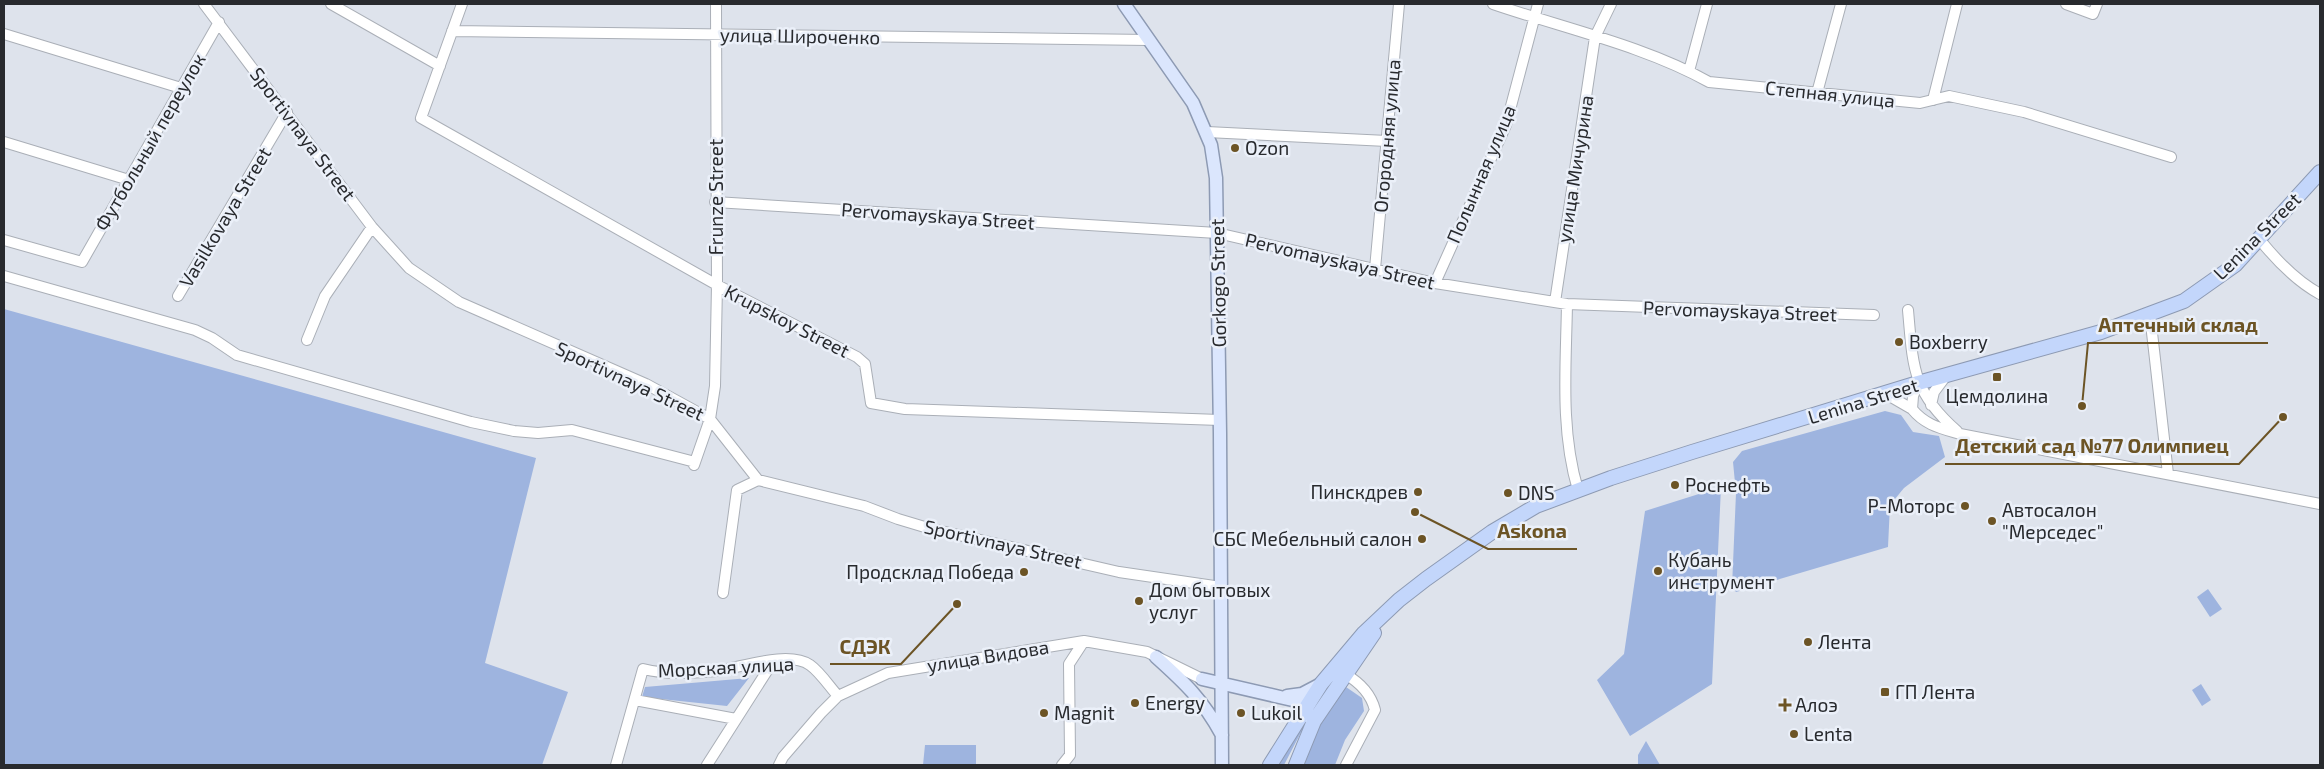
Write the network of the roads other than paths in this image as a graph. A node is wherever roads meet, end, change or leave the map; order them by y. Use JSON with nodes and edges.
{"nodes":[{"id":1,"x":204,"y":4,"type":"edge"},
{"id":2,"x":331,"y":4,"type":"edge"},
{"id":3,"x":462,"y":4,"type":"edge"},
{"id":4,"x":716,"y":4,"type":"edge"},
{"id":5,"x":1124,"y":4,"type":"edge"},
{"id":6,"x":1399,"y":4,"type":"edge"},
{"id":7,"x":1493,"y":4,"type":"edge"},
{"id":8,"x":1538,"y":4,"type":"edge"},
{"id":9,"x":1611,"y":4,"type":"edge"},
{"id":10,"x":1708,"y":4,"type":"edge"},
{"id":11,"x":1841,"y":4,"type":"edge"},
{"id":12,"x":1958,"y":4,"type":"edge"},
{"id":13,"x":2066,"y":4,"type":"edge"},
{"id":14,"x":2097,"y":4,"type":"edge"},
{"id":15,"x":1534,"y":18,"type":"junction"},
{"id":16,"x":219,"y":22,"type":"junction"},
{"id":17,"x":452,"y":31,"type":"junction"},
{"id":18,"x":4,"y":34,"type":"edge"},
{"id":19,"x":716,"y":36,"type":"junction"},
{"id":20,"x":1596,"y":37,"type":"junction"},
{"id":21,"x":1149,"y":40,"type":"junction"},
{"id":22,"x":440,"y":66,"type":"junction"},
{"id":23,"x":1689,"y":71,"type":"junction"},
{"id":24,"x":181,"y":88,"type":"junction"},
{"id":25,"x":1817,"y":93,"type":"junction"},
{"id":26,"x":1933,"y":100,"type":"junction"},
{"id":27,"x":287,"y":112,"type":"junction"},
{"id":28,"x":1207,"y":132,"type":"junction"},
{"id":29,"x":1387,"y":141,"type":"junction"},
{"id":30,"x":4,"y":142,"type":"edge"},
{"id":31,"x":2171,"y":158,"type":"dead end"},
{"id":32,"x":2320,"y":172,"type":"edge"},
{"id":33,"x":129,"y":180,"type":"junction"},
{"id":34,"x":715,"y":202,"type":"junction"},
{"id":35,"x":372,"y":226,"type":"junction"},
{"id":36,"x":1217,"y":233,"type":"junction"},
{"id":37,"x":4,"y":240,"type":"edge"},
{"id":38,"x":2260,"y":240,"type":"junction"},
{"id":39,"x":1375,"y":269,"type":"junction"},
{"id":40,"x":4,"y":276,"type":"edge"},
{"id":41,"x":1435,"y":283,"type":"junction"},
{"id":42,"x":717,"y":285,"type":"junction"},
{"id":43,"x":2320,"y":294,"type":"edge"},
{"id":44,"x":178,"y":296,"type":"dead end"},
{"id":45,"x":1555,"y":302,"type":"junction"},
{"id":46,"x":1567,"y":304,"type":"junction"},
{"id":47,"x":1908,"y":310,"type":"dead end"},
{"id":48,"x":1874,"y":315,"type":"dead end"},
{"id":49,"x":2150,"y":315,"type":"junction"},
{"id":50,"x":306,"y":340,"type":"dead end"},
{"id":51,"x":1946,"y":376,"type":"junction"},
{"id":52,"x":1918,"y":383,"type":"junction"},
{"id":53,"x":1886,"y":394,"type":"junction"},
{"id":54,"x":1931,"y":405,"type":"junction"},
{"id":55,"x":1912,"y":409,"type":"junction"},
{"id":56,"x":710,"y":419,"type":"junction"},
{"id":57,"x":1220,"y":420,"type":"junction"},
{"id":58,"x":1960,"y":434,"type":"junction"},
{"id":59,"x":2168,"y":474,"type":"junction"},
{"id":60,"x":758,"y":480,"type":"junction"},
{"id":61,"x":1578,"y":490,"type":"junction"},
{"id":62,"x":2320,"y":504,"type":"edge"},
{"id":63,"x":1221,"y":587,"type":"junction"},
{"id":64,"x":723,"y":593,"type":"dead end"},
{"id":65,"x":1388,"y":611,"type":"junction"},
{"id":66,"x":1084,"y":641,"type":"junction"},
{"id":67,"x":1156,"y":657,"type":"junction"},
{"id":68,"x":774,"y":660,"type":"junction"},
{"id":69,"x":1345,"y":674,"type":"junction"},
{"id":70,"x":1202,"y":680,"type":"joint"},
{"id":71,"x":1322,"y":684,"type":"junction"},
{"id":72,"x":1222,"y":687,"type":"junction"},
{"id":73,"x":838,"y":696,"type":"junction"},
{"id":74,"x":1282,"y":697,"type":"junction"},
{"id":75,"x":635,"y":700,"type":"junction"},
{"id":76,"x":1306,"y":708,"type":"junction"},
{"id":77,"x":1322,"y":709,"type":"junction"},
{"id":78,"x":736,"y":719,"type":"junction"},
{"id":79,"x":1222,"y":736,"type":"junction"},
{"id":80,"x":616,"y":765,"type":"edge"},
{"id":81,"x":706,"y":765,"type":"edge"},
{"id":82,"x":778,"y":765,"type":"edge"},
{"id":83,"x":1062,"y":765,"type":"edge"},
{"id":84,"x":1222,"y":765,"type":"edge"},
{"id":85,"x":1270,"y":765,"type":"edge"},
{"id":86,"x":1289,"y":765,"type":"edge"},
{"id":87,"x":1296,"y":765,"type":"edge"},
{"id":88,"x":1346,"y":765,"type":"edge"}],
"edges":[{"from":1,"to":16,"type":"street","name":"Sportivnaya Street"},
{"from":2,"to":22,"type":"street"},
{"from":3,"to":17,"type":"street"},
{"from":4,"to":19,"type":"street","name":"Frunze Street"},
{"from":5,"to":21,"type":"main road","name":"Gorkogo Street"},
{"from":6,"to":29,"type":"street","name":"Огородняя улица"},
{"from":7,"to":15,"type":"street","name":"Степная улица"},
{"from":8,"to":15,"type":"street","name":"Полынная улица"},
{"from":9,"to":20,"type":"street","name":"улица Мичурина"},
{"from":10,"to":23,"type":"street"},
{"from":11,"to":25,"type":"street"},
{"from":12,"to":26,"type":"street"},
{"from":13,"to":14,"type":"street"},
{"from":15,"to":20,"type":"street","name":"Степная улица"},
{"from":15,"to":41,"type":"street","name":"Полынная улица"},
{"from":16,"to":24,"type":"street","name":"Футбольный переулок"},
{"from":16,"to":27,"type":"street","name":"Sportivnaya Street"},
{"from":17,"to":19,"type":"street","name":"улица Широченко"},
{"from":17,"to":22,"type":"street"},
{"from":18,"to":24,"type":"street"},
{"from":19,"to":21,"type":"street","name":"улица Широченко"},
{"from":19,"to":34,"type":"street","name":"Frunze Street"},
{"from":20,"to":23,"type":"street","name":"Степная улица"},
{"from":20,"to":45,"type":"street","name":"улица Мичурина"},
{"from":21,"to":28,"type":"main road","name":"Gorkogo Street"},
{"from":22,"to":42,"type":"street","name":"Krupskoy Street"},
{"from":23,"to":25,"type":"street","name":"Степная улица"},
{"from":24,"to":33,"type":"street","name":"Футбольный переулок"},
{"from":25,"to":26,"type":"street","name":"Степная улица"},
{"from":26,"to":31,"type":"street","name":"Степная улица"},
{"from":27,"to":35,"type":"street","name":"Sportivnaya Street"},
{"from":27,"to":44,"type":"street","name":"Vasilkovaya Street"},
{"from":28,"to":29,"type":"street"},
{"from":28,"to":36,"type":"main road","name":"Gorkogo Street"},
{"from":29,"to":39,"type":"street","name":"Огородняя улица"},
{"from":30,"to":33,"type":"street"},
{"from":32,"to":38,"type":"highway","name":"Lenina Street"},
{"from":33,"to":37,"type":"street","name":"Футбольный переулок"},
{"from":34,"to":36,"type":"street","name":"Pervomayskaya Street"},
{"from":34,"to":42,"type":"street","name":"Frunze Street"},
{"from":35,"to":50,"type":"street"},
{"from":35,"to":56,"type":"street","name":"Sportivnaya Street"},
{"from":36,"to":39,"type":"street","name":"Pervomayskaya Street"},
{"from":36,"to":57,"type":"main road","name":"Gorkogo Street"},
{"from":38,"to":43,"type":"street"},
{"from":38,"to":49,"type":"highway","name":"Lenina Street"},
{"from":39,"to":41,"type":"street","name":"Pervomayskaya Street"},
{"from":40,"to":56,"type":"street","name":"Frunze Street"},
{"from":41,"to":45,"type":"street","name":"Pervomayskaya Street"},
{"from":42,"to":56,"type":"street","name":"Frunze Street"},
{"from":42,"to":57,"type":"street","name":"Krupskoy Street"},
{"from":45,"to":46,"type":"street","name":"Pervomayskaya Street"},
{"from":46,"to":48,"type":"street","name":"Pervomayskaya Street"},
{"from":46,"to":61,"type":"street"},
{"from":47,"to":52,"type":"street"},
{"from":49,"to":51,"type":"highway","name":"Lenina Street"},
{"from":49,"to":59,"type":"street"},
{"from":51,"to":52,"type":"highway","name":"Lenina Street"},
{"from":51,"to":54,"type":"street"},
{"from":52,"to":53,"type":"highway","name":"Lenina Street"},
{"from":52,"to":54,"type":"street"},
{"from":52,"to":55,"type":"street"},
{"from":53,"to":55,"type":"street"},
{"from":53,"to":61,"type":"highway","name":"Lenina Street"},
{"from":54,"to":58,"type":"street"},
{"from":55,"to":58,"type":"street"},
{"from":56,"to":60,"type":"street","name":"Sportivnaya Street"},
{"from":57,"to":63,"type":"main road","name":"Gorkogo Street"},
{"from":58,"to":59,"type":"street"},
{"from":59,"to":62,"type":"street"},
{"from":60,"to":63,"type":"street","name":"Sportivnaya Street"},
{"from":60,"to":64,"type":"street"},
{"from":61,"to":65,"type":"highway","name":"Lenina Street"},
{"from":63,"to":72,"type":"main road","name":"Gorkogo Street"},
{"from":65,"to":69,"type":"highway"},
{"from":65,"to":71,"type":"highway"},
{"from":66,"to":67,"type":"street","name":"улица Видова"},
{"from":66,"to":73,"type":"street","name":"улица Видова"},
{"from":66,"to":83,"type":"street","name":"улица Видова"},
{"from":67,"to":70,"type":"street","name":"улица Видова"},
{"from":67,"to":79,"type":"main road"},
{"from":68,"to":73,"type":"street","name":"Морская улица"},
{"from":68,"to":75,"type":"street","name":"Морская улица"},
{"from":68,"to":78,"type":"street"},
{"from":69,"to":77,"type":"highway"},
{"from":69,"to":88,"type":"street"},
{"from":70,"to":72,"type":"main road","name":"улица Видова"},
{"from":71,"to":74,"type":"main road"},
{"from":71,"to":76,"type":"highway"},
{"from":72,"to":74,"type":"main road"},
{"from":72,"to":76,"type":"main road"},
{"from":72,"to":79,"type":"main road"},
{"from":73,"to":82,"type":"street","name":"улица Видова"},
{"from":74,"to":76,"type":"main road"},
{"from":75,"to":78,"type":"street"},
{"from":75,"to":80,"type":"street"},
{"from":76,"to":77,"type":"main road"},
{"from":76,"to":85,"type":"highway"},
{"from":76,"to":86,"type":"main road"},
{"from":77,"to":87,"type":"highway"},
{"from":78,"to":81,"type":"street"},
{"from":79,"to":84,"type":"main road"}]}
